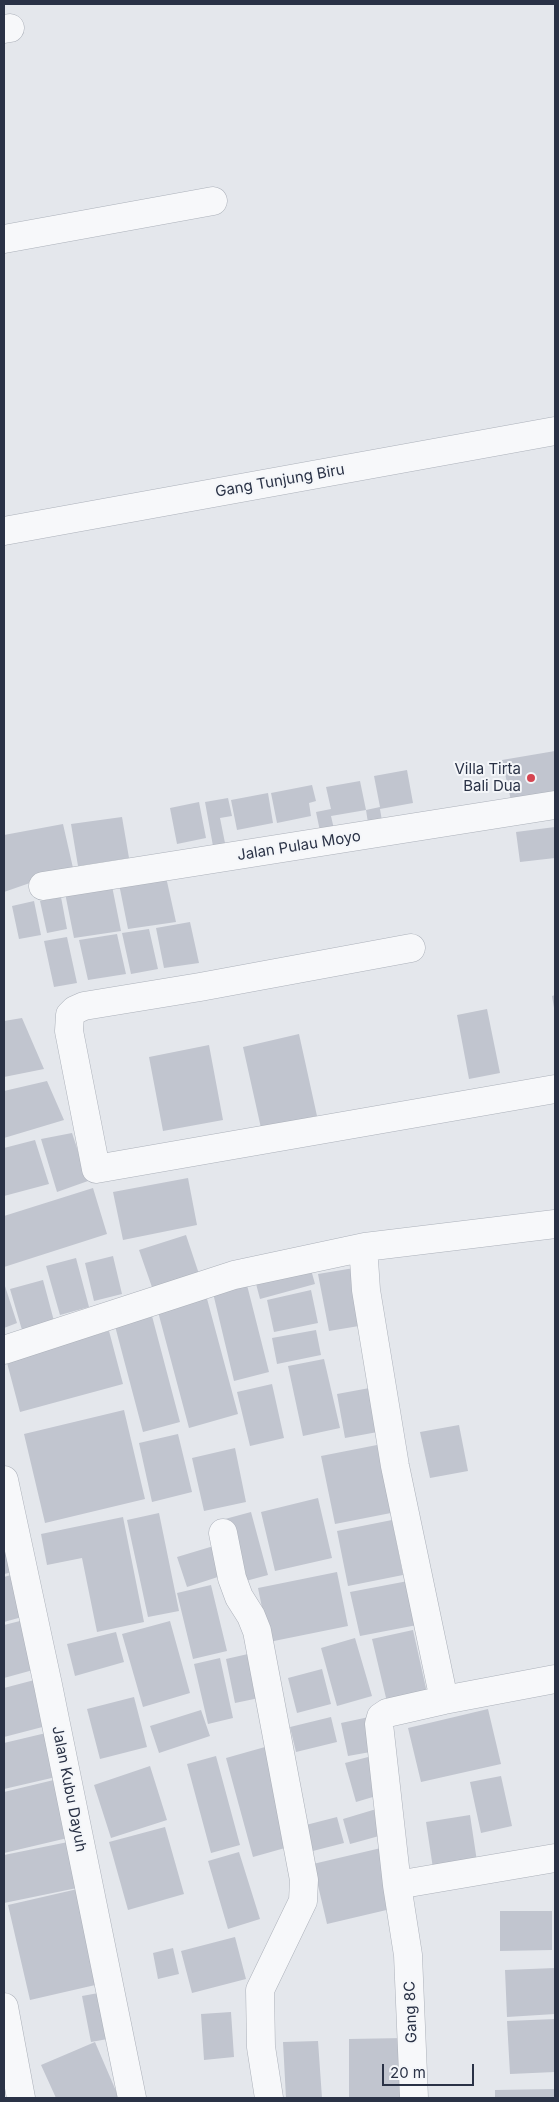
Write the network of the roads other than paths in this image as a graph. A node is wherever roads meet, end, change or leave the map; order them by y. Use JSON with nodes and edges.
{"nodes":[{"id":1,"x":213,"y":201,"type":"dead end"},
{"id":2,"x":4,"y":239,"type":"edge"},
{"id":3,"x":555,"y":431,"type":"edge"},
{"id":4,"x":4,"y":531,"type":"edge"},
{"id":5,"x":555,"y":805,"type":"edge"},
{"id":6,"x":43,"y":886,"type":"dead end"},
{"id":7,"x":411,"y":948,"type":"dead end"},
{"id":8,"x":555,"y":1089,"type":"edge"},
{"id":9,"x":555,"y":1224,"type":"edge"},
{"id":10,"x":364,"y":1260,"type":"dead end"},
{"id":11,"x":4,"y":1350,"type":"edge"},
{"id":12,"x":4,"y":1480,"type":"edge"},
{"id":13,"x":223,"y":1534,"type":"dead end"},
{"id":14,"x":555,"y":1679,"type":"edge"},
{"id":15,"x":444,"y":1700,"type":"junction"},
{"id":16,"x":555,"y":1858,"type":"edge"},
{"id":17,"x":397,"y":1885,"type":"junction"},
{"id":18,"x":4,"y":2007,"type":"edge"},
{"id":19,"x":21,"y":2098,"type":"edge"},
{"id":20,"x":132,"y":2098,"type":"edge"},
{"id":21,"x":268,"y":2098,"type":"edge"},
{"id":22,"x":414,"y":2098,"type":"edge"}],
"edges":[{"from":1,"to":2,"type":"street"},
{"from":3,"to":4,"type":"street","name":"Gang Tunjung Biru"},
{"from":5,"to":6,"type":"street","name":"Jalan Pulau Moyo"},
{"from":7,"to":8,"type":"street"},
{"from":9,"to":11,"type":"street"},
{"from":10,"to":15,"type":"street"},
{"from":12,"to":20,"type":"street","name":"Jalan Kubu Dayuh"},
{"from":13,"to":21,"type":"street"},
{"from":14,"to":15,"type":"street","name":"Gang 8C"},
{"from":15,"to":17,"type":"street","name":"Gang 8C"},
{"from":16,"to":17,"type":"street"},
{"from":17,"to":22,"type":"street","name":"Gang 8C"},
{"from":18,"to":19,"type":"street"}]}
